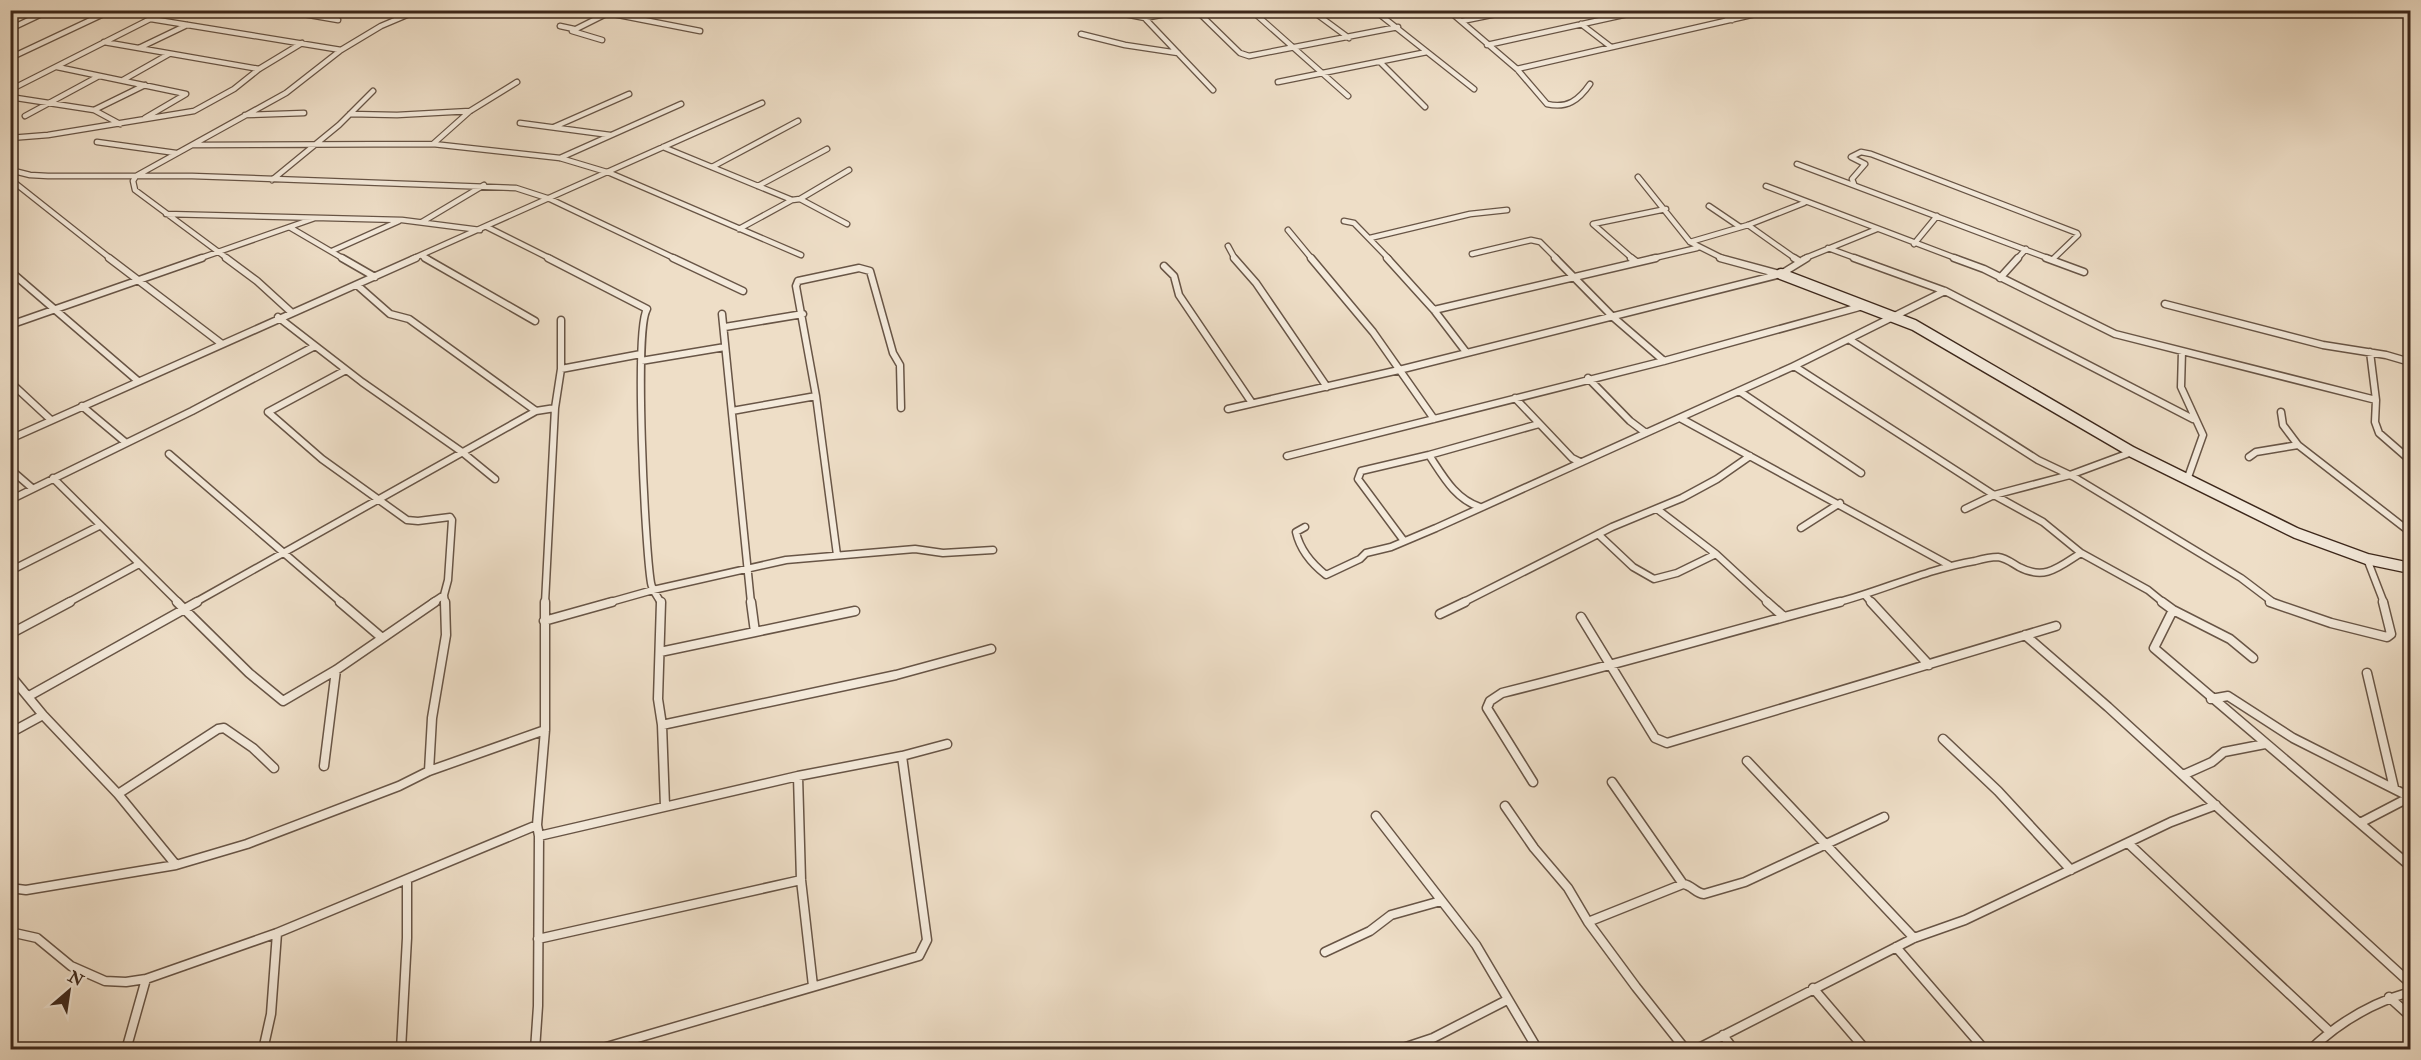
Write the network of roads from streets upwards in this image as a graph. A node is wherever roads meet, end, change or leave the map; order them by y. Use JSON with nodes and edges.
{"nodes":[{"id":1,"x":50,"y":10,"type":"edge"},
{"id":2,"x":112,"y":10,"type":"edge"},
{"id":3,"x":168,"y":10,"type":"edge"},
{"id":4,"x":280,"y":10,"type":"edge"},
{"id":5,"x":407,"y":10,"type":"edge"},
{"id":6,"x":600,"y":10,"type":"edge"},
{"id":7,"x":729,"y":10,"type":"edge"},
{"id":8,"x":1104,"y":10,"type":"edge"},
{"id":9,"x":1137,"y":10,"type":"edge"},
{"id":10,"x":1187,"y":10,"type":"edge"},
{"id":11,"x":1196,"y":10,"type":"edge"},
{"id":12,"x":1251,"y":10,"type":"edge"},
{"id":13,"x":1311,"y":10,"type":"edge"},
{"id":14,"x":1374,"y":10,"type":"edge"},
{"id":15,"x":1448,"y":10,"type":"edge"},
{"id":16,"x":1608,"y":10,"type":"edge"},
{"id":17,"x":1646,"y":10,"type":"edge"},
{"id":18,"x":1716,"y":10,"type":"edge"},
{"id":19,"x":1773,"y":10,"type":"edge"},
{"id":20,"x":1515,"y":11,"type":"edge"},
{"id":21,"x":608,"y":13,"type":"junction"},
{"id":22,"x":745,"y":14,"type":"dead end"},
{"id":23,"x":1617,"y":17,"type":"junction"},
{"id":24,"x":1145,"y":18,"type":"junction"},
{"id":25,"x":151,"y":19,"type":"junction"},
{"id":26,"x":338,"y":20,"type":"dead end"},
{"id":27,"x":1732,"y":20,"type":"junction"},
{"id":28,"x":1462,"y":21,"type":"junction"},
{"id":29,"x":1581,"y":24,"type":"junction"},
{"id":30,"x":187,"y":25,"type":"junction"},
{"id":31,"x":560,"y":26,"type":"dead end"},
{"id":32,"x":1398,"y":27,"type":"junction"},
{"id":33,"x":10,"y":29,"type":"edge"},
{"id":34,"x":574,"y":29,"type":"junction"},
{"id":35,"x":700,"y":30,"type":"dead end"},
{"id":36,"x":1081,"y":34,"type":"dead end"},
{"id":37,"x":1349,"y":38,"type":"junction"},
{"id":38,"x":602,"y":40,"type":"dead end"},
{"id":39,"x":104,"y":42,"type":"junction"},
{"id":40,"x":302,"y":43,"type":"junction"},
{"id":41,"x":1487,"y":45,"type":"junction"},
{"id":42,"x":1611,"y":47,"type":"junction"},
{"id":43,"x":139,"y":48,"type":"junction"},
{"id":44,"x":1296,"y":48,"type":"junction"},
{"id":45,"x":341,"y":50,"type":"junction"},
{"id":46,"x":1427,"y":52,"type":"junction"},
{"id":47,"x":1178,"y":53,"type":"junction"},
{"id":48,"x":170,"y":54,"type":"junction"},
{"id":49,"x":10,"y":58,"type":"edge"},
{"id":50,"x":1380,"y":62,"type":"junction"},
{"id":51,"x":57,"y":67,"type":"junction"},
{"id":52,"x":259,"y":69,"type":"junction"},
{"id":53,"x":1517,"y":69,"type":"junction"},
{"id":54,"x":1323,"y":72,"type":"junction"},
{"id":55,"x":99,"y":76,"type":"junction"},
{"id":56,"x":123,"y":80,"type":"junction"},
{"id":57,"x":517,"y":82,"type":"dead end"},
{"id":58,"x":1278,"y":82,"type":"dead end"},
{"id":59,"x":1590,"y":84,"type":"dead end"},
{"id":60,"x":145,"y":85,"type":"junction"},
{"id":61,"x":1474,"y":89,"type":"dead end"},
{"id":62,"x":10,"y":90,"type":"edge"},
{"id":63,"x":1213,"y":90,"type":"dead end"},
{"id":64,"x":374,"y":91,"type":"dead end"},
{"id":65,"x":629,"y":94,"type":"dead end"},
{"id":66,"x":1348,"y":96,"type":"dead end"},
{"id":67,"x":10,"y":97,"type":"edge"},
{"id":68,"x":47,"y":103,"type":"junction"},
{"id":69,"x":762,"y":103,"type":"dead end"},
{"id":70,"x":681,"y":104,"type":"dead end"},
{"id":71,"x":1425,"y":107,"type":"dead end"},
{"id":72,"x":94,"y":110,"type":"junction"},
{"id":73,"x":470,"y":111,"type":"junction"},
{"id":74,"x":304,"y":113,"type":"dead end"},
{"id":75,"x":350,"y":114,"type":"junction"},
{"id":76,"x":243,"y":115,"type":"junction"},
{"id":77,"x":25,"y":116,"type":"dead end"},
{"id":78,"x":140,"y":120,"type":"junction"},
{"id":79,"x":798,"y":121,"type":"dead end"},
{"id":80,"x":520,"y":123,"type":"dead end"},
{"id":81,"x":120,"y":124,"type":"junction"},
{"id":82,"x":554,"y":127,"type":"junction"},
{"id":83,"x":610,"y":135,"type":"junction"},
{"id":84,"x":10,"y":138,"type":"edge"},
{"id":85,"x":97,"y":142,"type":"dead end"},
{"id":86,"x":433,"y":144,"type":"junction"},
{"id":87,"x":193,"y":145,"type":"junction"},
{"id":88,"x":316,"y":145,"type":"junction"},
{"id":89,"x":663,"y":147,"type":"junction"},
{"id":90,"x":827,"y":149,"type":"dead end"},
{"id":91,"x":176,"y":153,"type":"junction"},
{"id":92,"x":560,"y":158,"type":"junction"},
{"id":93,"x":1797,"y":164,"type":"dead end"},
{"id":94,"x":712,"y":168,"type":"junction"},
{"id":95,"x":10,"y":170,"type":"edge"},
{"id":96,"x":849,"y":170,"type":"dead end"},
{"id":97,"x":610,"y":173,"type":"junction"},
{"id":98,"x":30,"y":176,"type":"junction"},
{"id":99,"x":136,"y":176,"type":"junction"},
{"id":100,"x":1638,"y":177,"type":"dead end"},
{"id":101,"x":272,"y":180,"type":"junction"},
{"id":102,"x":13,"y":184,"type":"edge"},
{"id":103,"x":1854,"y":184,"type":"junction"},
{"id":104,"x":484,"y":185,"type":"junction"},
{"id":105,"x":758,"y":186,"type":"junction"},
{"id":106,"x":1766,"y":186,"type":"dead end"},
{"id":107,"x":550,"y":199,"type":"junction"},
{"id":108,"x":800,"y":199,"type":"junction"},
{"id":109,"x":792,"y":200,"type":"junction"},
{"id":110,"x":1804,"y":203,"type":"junction"},
{"id":111,"x":1709,"y":206,"type":"dead end"},
{"id":112,"x":1666,"y":209,"type":"junction"},
{"id":113,"x":1507,"y":210,"type":"dead end"},
{"id":114,"x":166,"y":214,"type":"junction"},
{"id":115,"x":1937,"y":216,"type":"junction"},
{"id":116,"x":315,"y":218,"type":"junction"},
{"id":117,"x":402,"y":220,"type":"junction"},
{"id":118,"x":1344,"y":221,"type":"dead end"},
{"id":119,"x":422,"y":222,"type":"junction"},
{"id":120,"x":847,"y":224,"type":"dead end"},
{"id":121,"x":1748,"y":225,"type":"junction"},
{"id":122,"x":1740,"y":227,"type":"junction"},
{"id":123,"x":291,"y":228,"type":"junction"},
{"id":124,"x":483,"y":228,"type":"junction"},
{"id":125,"x":1877,"y":229,"type":"junction"},
{"id":126,"x":739,"y":230,"type":"junction"},
{"id":127,"x":1288,"y":230,"type":"dead end"},
{"id":128,"x":1370,"y":238,"type":"junction"},
{"id":129,"x":1690,"y":242,"type":"junction"},
{"id":130,"x":1914,"y":244,"type":"junction"},
{"id":131,"x":1228,"y":246,"type":"dead end"},
{"id":132,"x":1697,"y":248,"type":"junction"},
{"id":133,"x":1828,"y":248,"type":"junction"},
{"id":134,"x":2026,"y":249,"type":"junction"},
{"id":135,"x":332,"y":251,"type":"junction"},
{"id":136,"x":217,"y":254,"type":"junction"},
{"id":137,"x":1472,"y":254,"type":"dead end"},
{"id":138,"x":801,"y":255,"type":"dead end"},
{"id":139,"x":422,"y":256,"type":"junction"},
{"id":140,"x":2053,"y":259,"type":"junction"},
{"id":141,"x":1635,"y":261,"type":"junction"},
{"id":142,"x":1799,"y":261,"type":"junction"},
{"id":143,"x":1164,"y":266,"type":"dead end"},
{"id":144,"x":10,"y":271,"type":"edge"},
{"id":145,"x":2084,"y":272,"type":"dead end"},
{"id":146,"x":1781,"y":274,"type":"junction"},
{"id":147,"x":375,"y":277,"type":"junction"},
{"id":148,"x":1575,"y":278,"type":"junction"},
{"id":149,"x":2000,"y":278,"type":"junction"},
{"id":150,"x":138,"y":280,"type":"junction"},
{"id":151,"x":357,"y":285,"type":"junction"},
{"id":152,"x":743,"y":291,"type":"dead end"},
{"id":153,"x":1945,"y":291,"type":"junction"},
{"id":154,"x":2165,"y":304,"type":"dead end"},
{"id":155,"x":1865,"y":305,"type":"junction"},
{"id":156,"x":55,"y":309,"type":"junction"},
{"id":157,"x":1434,"y":310,"type":"junction"},
{"id":158,"x":291,"y":312,"type":"junction"},
{"id":159,"x":722,"y":314,"type":"dead end"},
{"id":160,"x":803,"y":314,"type":"junction"},
{"id":161,"x":1892,"y":316,"type":"junction"},
{"id":162,"x":278,"y":317,"type":"junction"},
{"id":163,"x":1614,"y":317,"type":"junction"},
{"id":164,"x":561,"y":320,"type":"dead end"},
{"id":165,"x":535,"y":321,"type":"dead end"},
{"id":166,"x":10,"y":325,"type":"edge"},
{"id":167,"x":725,"y":327,"type":"junction"},
{"id":168,"x":1850,"y":340,"type":"junction"},
{"id":169,"x":222,"y":344,"type":"junction"},
{"id":170,"x":315,"y":346,"type":"junction"},
{"id":171,"x":725,"y":346,"type":"junction"},
{"id":172,"x":2182,"y":351,"type":"junction"},
{"id":173,"x":1466,"y":352,"type":"junction"},
{"id":174,"x":2370,"y":352,"type":"junction"},
{"id":175,"x":641,"y":357,"type":"junction"},
{"id":176,"x":1664,"y":361,"type":"junction"},
{"id":177,"x":2410,"y":362,"type":"edge"},
{"id":178,"x":1794,"y":366,"type":"junction"},
{"id":179,"x":561,"y":369,"type":"junction"},
{"id":180,"x":1399,"y":369,"type":"junction"},
{"id":181,"x":346,"y":370,"type":"junction"},
{"id":182,"x":1588,"y":378,"type":"junction"},
{"id":183,"x":138,"y":381,"type":"junction"},
{"id":184,"x":10,"y":382,"type":"edge"},
{"id":185,"x":1327,"y":387,"type":"junction"},
{"id":186,"x":1739,"y":391,"type":"junction"},
{"id":187,"x":816,"y":396,"type":"junction"},
{"id":188,"x":1515,"y":398,"type":"junction"},
{"id":189,"x":2376,"y":400,"type":"junction"},
{"id":190,"x":1252,"y":403,"type":"junction"},
{"id":191,"x":82,"y":406,"type":"junction"},
{"id":192,"x":555,"y":408,"type":"junction"},
{"id":193,"x":902,"y":408,"type":"dead end"},
{"id":194,"x":1228,"y":409,"type":"dead end"},
{"id":195,"x":536,"y":411,"type":"junction"},
{"id":196,"x":732,"y":411,"type":"junction"},
{"id":197,"x":2281,"y":412,"type":"dead end"},
{"id":198,"x":1680,"y":418,"type":"junction"},
{"id":199,"x":1434,"y":419,"type":"junction"},
{"id":200,"x":2193,"y":419,"type":"junction"},
{"id":201,"x":51,"y":420,"type":"junction"},
{"id":202,"x":1539,"y":424,"type":"junction"},
{"id":203,"x":1646,"y":433,"type":"junction"},
{"id":204,"x":10,"y":439,"type":"edge"},
{"id":205,"x":125,"y":442,"type":"junction"},
{"id":206,"x":2298,"y":445,"type":"junction"},
{"id":207,"x":462,"y":452,"type":"junction"},
{"id":208,"x":2132,"y":452,"type":"junction"},
{"id":209,"x":170,"y":454,"type":"dead end"},
{"id":210,"x":1429,"y":455,"type":"junction"},
{"id":211,"x":1287,"y":456,"type":"dead end"},
{"id":212,"x":1750,"y":456,"type":"junction"},
{"id":213,"x":2249,"y":457,"type":"dead end"},
{"id":214,"x":2410,"y":460,"type":"edge"},
{"id":215,"x":1580,"y":462,"type":"junction"},
{"id":216,"x":10,"y":469,"type":"edge"},
{"id":217,"x":1862,"y":472,"type":"dead end"},
{"id":218,"x":2070,"y":475,"type":"junction"},
{"id":219,"x":53,"y":478,"type":"junction"},
{"id":220,"x":495,"y":479,"type":"dead end"},
{"id":221,"x":2187,"y":480,"type":"junction"},
{"id":222,"x":32,"y":488,"type":"junction"},
{"id":223,"x":1994,"y":495,"type":"junction"},
{"id":224,"x":377,"y":499,"type":"junction"},
{"id":225,"x":10,"y":500,"type":"edge"},
{"id":226,"x":1840,"y":503,"type":"junction"},
{"id":227,"x":1482,"y":507,"type":"junction"},
{"id":228,"x":1657,"y":509,"type":"junction"},
{"id":229,"x":1965,"y":510,"type":"dead end"},
{"id":230,"x":99,"y":526,"type":"junction"},
{"id":231,"x":1305,"y":527,"type":"dead end"},
{"id":232,"x":1801,"y":528,"type":"dead end"},
{"id":233,"x":2410,"y":532,"type":"edge"},
{"id":234,"x":1599,"y":535,"type":"junction"},
{"id":235,"x":1404,"y":542,"type":"junction"},
{"id":236,"x":993,"y":550,"type":"dead end"},
{"id":237,"x":284,"y":551,"type":"junction"},
{"id":238,"x":2082,"y":553,"type":"junction"},
{"id":239,"x":1716,"y":554,"type":"junction"},
{"id":240,"x":837,"y":555,"type":"junction"},
{"id":241,"x":2367,"y":559,"type":"junction"},
{"id":242,"x":139,"y":564,"type":"junction"},
{"id":243,"x":1949,"y":565,"type":"junction"},
{"id":244,"x":2410,"y":568,"type":"edge"},
{"id":245,"x":746,"y":569,"type":"junction"},
{"id":246,"x":10,"y":571,"type":"edge"},
{"id":247,"x":653,"y":590,"type":"junction"},
{"id":248,"x":444,"y":595,"type":"junction"},
{"id":249,"x":1865,"y":595,"type":"junction"},
{"id":250,"x":186,"y":608,"type":"junction"},
{"id":251,"x":2173,"y":610,"type":"junction"},
{"id":252,"x":855,"y":611,"type":"dead end"},
{"id":253,"x":1440,"y":615,"type":"dead end"},
{"id":254,"x":1784,"y":616,"type":"junction"},
{"id":255,"x":1581,"y":617,"type":"dead end"},
{"id":256,"x":544,"y":621,"type":"junction"},
{"id":257,"x":2055,"y":626,"type":"dead end"},
{"id":258,"x":755,"y":632,"type":"junction"},
{"id":259,"x":10,"y":634,"type":"edge"},
{"id":260,"x":2025,"y":635,"type":"junction"},
{"id":261,"x":381,"y":637,"type":"junction"},
{"id":262,"x":991,"y":649,"type":"dead end"},
{"id":263,"x":660,"y":652,"type":"junction"},
{"id":264,"x":2253,"y":658,"type":"dead end"},
{"id":265,"x":1929,"y":665,"type":"junction"},
{"id":266,"x":1611,"y":666,"type":"junction"},
{"id":267,"x":336,"y":669,"type":"junction"},
{"id":268,"x":2367,"y":673,"type":"dead end"},
{"id":269,"x":10,"y":675,"type":"edge"},
{"id":270,"x":29,"y":696,"type":"junction"},
{"id":271,"x":2211,"y":699,"type":"junction"},
{"id":272,"x":43,"y":715,"type":"junction"},
{"id":273,"x":662,"y":725,"type":"junction"},
{"id":274,"x":545,"y":730,"type":"junction"},
{"id":275,"x":10,"y":733,"type":"edge"},
{"id":276,"x":1943,"y":739,"type":"dead end"},
{"id":277,"x":947,"y":744,"type":"dead end"},
{"id":278,"x":2265,"y":744,"type":"junction"},
{"id":279,"x":902,"y":756,"type":"junction"},
{"id":280,"x":1747,"y":761,"type":"dead end"},
{"id":281,"x":324,"y":766,"type":"dead end"},
{"id":282,"x":274,"y":768,"type":"dead end"},
{"id":283,"x":429,"y":771,"type":"junction"},
{"id":284,"x":2183,"y":775,"type":"junction"},
{"id":285,"x":798,"y":776,"type":"junction"},
{"id":286,"x":1533,"y":782,"type":"dead end"},
{"id":287,"x":1612,"y":782,"type":"dead end"},
{"id":288,"x":2394,"y":788,"type":"junction"},
{"id":289,"x":118,"y":794,"type":"junction"},
{"id":290,"x":2410,"y":797,"type":"edge"},
{"id":291,"x":2216,"y":805,"type":"junction"},
{"id":292,"x":665,"y":806,"type":"junction"},
{"id":293,"x":1504,"y":806,"type":"dead end"},
{"id":294,"x":1376,"y":816,"type":"dead end"},
{"id":295,"x":1884,"y":817,"type":"dead end"},
{"id":296,"x":2360,"y":823,"type":"junction"},
{"id":297,"x":537,"y":825,"type":"junction"},
{"id":298,"x":539,"y":836,"type":"junction"},
{"id":299,"x":2128,"y":843,"type":"junction"},
{"id":300,"x":1824,"y":845,"type":"junction"},
{"id":301,"x":176,"y":865,"type":"junction"},
{"id":302,"x":2410,"y":866,"type":"edge"},
{"id":303,"x":2070,"y":870,"type":"junction"},
{"id":304,"x":407,"y":880,"type":"junction"},
{"id":305,"x":801,"y":880,"type":"junction"},
{"id":306,"x":1683,"y":884,"type":"junction"},
{"id":307,"x":10,"y":888,"type":"edge"},
{"id":308,"x":1441,"y":900,"type":"junction"},
{"id":309,"x":1588,"y":922,"type":"junction"},
{"id":310,"x":10,"y":932,"type":"edge"},
{"id":311,"x":277,"y":933,"type":"junction"},
{"id":312,"x":1914,"y":938,"type":"junction"},
{"id":313,"x":538,"y":939,"type":"junction"},
{"id":314,"x":1896,"y":948,"type":"junction"},
{"id":315,"x":1325,"y":952,"type":"dead end"},
{"id":316,"x":146,"y":979,"type":"junction"},
{"id":317,"x":2410,"y":983,"type":"edge"},
{"id":318,"x":813,"y":986,"type":"junction"},
{"id":319,"x":1813,"y":987,"type":"junction"},
{"id":320,"x":2410,"y":992,"type":"edge"},
{"id":321,"x":2389,"y":997,"type":"junction"},
{"id":322,"x":1507,"y":1000,"type":"junction"},
{"id":323,"x":2410,"y":1016,"type":"edge"},
{"id":324,"x":2329,"y":1031,"type":"junction"},
{"id":325,"x":1723,"y":1035,"type":"junction"},
{"id":326,"x":126,"y":1050,"type":"edge"},
{"id":327,"x":263,"y":1050,"type":"edge"},
{"id":328,"x":401,"y":1050,"type":"edge"},
{"id":329,"x":535,"y":1050,"type":"edge"},
{"id":330,"x":596,"y":1050,"type":"edge"},
{"id":331,"x":1397,"y":1050,"type":"edge"},
{"id":332,"x":1538,"y":1050,"type":"edge"},
{"id":333,"x":1686,"y":1050,"type":"edge"},
{"id":334,"x":1695,"y":1050,"type":"edge"},
{"id":335,"x":1734,"y":1050,"type":"edge"},
{"id":336,"x":1866,"y":1050,"type":"edge"},
{"id":337,"x":1985,"y":1050,"type":"edge"},
{"id":338,"x":2310,"y":1050,"type":"edge"}],
"edges":[{"from":1,"to":33,"type":"street"},
{"from":2,"to":49,"type":"street"},
{"from":3,"to":25,"type":"street"},
{"from":4,"to":26,"type":"street"},
{"from":5,"to":45,"type":"street"},
{"from":6,"to":21,"type":"street"},
{"from":7,"to":22,"type":"street"},
{"from":8,"to":24,"type":"street"},
{"from":9,"to":24,"type":"street"},
{"from":10,"to":24,"type":"street"},
{"from":11,"to":44,"type":"street"},
{"from":12,"to":44,"type":"street"},
{"from":13,"to":37,"type":"street"},
{"from":14,"to":32,"type":"street"},
{"from":15,"to":28,"type":"street"},
{"from":16,"to":23,"type":"street"},
{"from":17,"to":23,"type":"street"},
{"from":18,"to":27,"type":"street"},
{"from":19,"to":27,"type":"street"},
{"from":20,"to":28,"type":"street"},
{"from":21,"to":34,"type":"street"},
{"from":21,"to":35,"type":"street"},
{"from":23,"to":29,"type":"street"},
{"from":24,"to":47,"type":"street"},
{"from":25,"to":30,"type":"street"},
{"from":25,"to":39,"type":"street"},
{"from":27,"to":42,"type":"street"},
{"from":28,"to":41,"type":"street"},
{"from":29,"to":41,"type":"street"},
{"from":29,"to":42,"type":"street"},
{"from":30,"to":40,"type":"street"},
{"from":30,"to":43,"type":"street"},
{"from":31,"to":34,"type":"street"},
{"from":32,"to":37,"type":"street"},
{"from":32,"to":46,"type":"street"},
{"from":34,"to":38,"type":"street"},
{"from":36,"to":47,"type":"street"},
{"from":37,"to":44,"type":"street"},
{"from":39,"to":43,"type":"street"},
{"from":39,"to":51,"type":"street"},
{"from":40,"to":45,"type":"street"},
{"from":40,"to":52,"type":"street"},
{"from":41,"to":53,"type":"street"},
{"from":42,"to":53,"type":"street"},
{"from":43,"to":48,"type":"street"},
{"from":44,"to":54,"type":"street"},
{"from":45,"to":76,"type":"street"},
{"from":46,"to":50,"type":"street"},
{"from":46,"to":61,"type":"street"},
{"from":47,"to":63,"type":"street"},
{"from":48,"to":52,"type":"street"},
{"from":48,"to":56,"type":"street"},
{"from":50,"to":54,"type":"street"},
{"from":50,"to":71,"type":"street"},
{"from":51,"to":55,"type":"street"},
{"from":51,"to":62,"type":"street"},
{"from":52,"to":78,"type":"street"},
{"from":53,"to":59,"type":"street"},
{"from":54,"to":58,"type":"street"},
{"from":54,"to":66,"type":"street"},
{"from":55,"to":56,"type":"street"},
{"from":55,"to":68,"type":"street"},
{"from":56,"to":60,"type":"street"},
{"from":57,"to":73,"type":"street"},
{"from":60,"to":72,"type":"street"},
{"from":60,"to":78,"type":"street"},
{"from":64,"to":75,"type":"street"},
{"from":65,"to":82,"type":"street"},
{"from":67,"to":68,"type":"street"},
{"from":68,"to":72,"type":"street"},
{"from":68,"to":77,"type":"street"},
{"from":69,"to":89,"type":"street"},
{"from":70,"to":83,"type":"street"},
{"from":72,"to":81,"type":"street"},
{"from":73,"to":75,"type":"street"},
{"from":73,"to":86,"type":"street"},
{"from":74,"to":76,"type":"street"},
{"from":75,"to":88,"type":"street"},
{"from":76,"to":87,"type":"street"},
{"from":78,"to":81,"type":"street"},
{"from":79,"to":94,"type":"street"},
{"from":80,"to":82,"type":"street"},
{"from":81,"to":84,"type":"street"},
{"from":82,"to":83,"type":"street"},
{"from":83,"to":92,"type":"street"},
{"from":85,"to":91,"type":"street"},
{"from":86,"to":88,"type":"street"},
{"from":86,"to":92,"type":"street"},
{"from":87,"to":88,"type":"street"},
{"from":87,"to":91,"type":"street"},
{"from":88,"to":101,"type":"street"},
{"from":89,"to":94,"type":"street"},
{"from":89,"to":97,"type":"street"},
{"from":90,"to":105,"type":"street"},
{"from":91,"to":99,"type":"street"},
{"from":92,"to":97,"type":"street"},
{"from":93,"to":103,"type":"street"},
{"from":94,"to":105,"type":"street"},
{"from":95,"to":98,"type":"street"},
{"from":96,"to":108,"type":"street"},
{"from":97,"to":107,"type":"street"},
{"from":97,"to":126,"type":"street"},
{"from":98,"to":99,"type":"street"},
{"from":98,"to":102,"type":"street"},
{"from":99,"to":101,"type":"street"},
{"from":99,"to":114,"type":"street"},
{"from":100,"to":112,"type":"street"},
{"from":101,"to":104,"type":"street"},
{"from":102,"to":150,"type":"street"},
{"from":103,"to":115,"type":"street"},
{"from":103,"to":140,"type":"street"},
{"from":104,"to":107,"type":"street"},
{"from":104,"to":119,"type":"street"},
{"from":105,"to":109,"type":"street"},
{"from":106,"to":110,"type":"street"},
{"from":107,"to":124,"type":"street"},
{"from":107,"to":152,"type":"street"},
{"from":108,"to":109,"type":"street"},
{"from":108,"to":120,"type":"street"},
{"from":109,"to":126,"type":"street"},
{"from":110,"to":121,"type":"street"},
{"from":110,"to":125,"type":"street"},
{"from":111,"to":122,"type":"street"},
{"from":112,"to":129,"type":"street"},
{"from":112,"to":141,"type":"street"},
{"from":113,"to":128,"type":"street"},
{"from":114,"to":116,"type":"street"},
{"from":114,"to":136,"type":"street"},
{"from":115,"to":130,"type":"street"},
{"from":115,"to":134,"type":"street"},
{"from":116,"to":117,"type":"street"},
{"from":116,"to":123,"type":"street"},
{"from":117,"to":119,"type":"street"},
{"from":117,"to":135,"type":"street"},
{"from":118,"to":128,"type":"street"},
{"from":119,"to":124,"type":"street"},
{"from":121,"to":122,"type":"street"},
{"from":121,"to":142,"type":"street"},
{"from":122,"to":129,"type":"street"},
{"from":123,"to":135,"type":"street"},
{"from":123,"to":136,"type":"street"},
{"from":124,"to":139,"type":"street"},
{"from":124,"to":175,"type":"street"},
{"from":125,"to":130,"type":"street"},
{"from":125,"to":133,"type":"street"},
{"from":126,"to":138,"type":"street"},
{"from":127,"to":180,"type":"street"},
{"from":128,"to":157,"type":"street"},
{"from":129,"to":132,"type":"street"},
{"from":130,"to":149,"type":"street"},
{"from":131,"to":185,"type":"street"},
{"from":132,"to":141,"type":"street"},
{"from":132,"to":146,"type":"street"},
{"from":133,"to":142,"type":"street"},
{"from":133,"to":153,"type":"street"},
{"from":134,"to":140,"type":"street"},
{"from":134,"to":149,"type":"street"},
{"from":135,"to":147,"type":"street"},
{"from":136,"to":150,"type":"street"},
{"from":136,"to":158,"type":"street"},
{"from":137,"to":148,"type":"street"},
{"from":139,"to":147,"type":"street"},
{"from":139,"to":165,"type":"street"},
{"from":140,"to":145,"type":"street"},
{"from":141,"to":148,"type":"street"},
{"from":142,"to":146,"type":"street"},
{"from":143,"to":190,"type":"street"},
{"from":144,"to":156,"type":"street"},
{"from":146,"to":155,"type":"street"},
{"from":146,"to":163,"type":"street"},
{"from":147,"to":151,"type":"street"},
{"from":148,"to":157,"type":"street"},
{"from":148,"to":163,"type":"street"},
{"from":149,"to":172,"type":"street"},
{"from":150,"to":156,"type":"street"},
{"from":150,"to":169,"type":"street"},
{"from":151,"to":158,"type":"street"},
{"from":151,"to":195,"type":"street"},
{"from":153,"to":161,"type":"street"},
{"from":153,"to":200,"type":"street"},
{"from":154,"to":174,"type":"street"},
{"from":155,"to":161,"type":"street"},
{"from":155,"to":176,"type":"street"},
{"from":156,"to":166,"type":"street"},
{"from":156,"to":183,"type":"street"},
{"from":157,"to":173,"type":"street"},
{"from":158,"to":162,"type":"street"},
{"from":159,"to":167,"type":"street"},
{"from":160,"to":167,"type":"street"},
{"from":160,"to":187,"type":"street"},
{"from":160,"to":193,"type":"street"},
{"from":161,"to":168,"type":"street"},
{"from":161,"to":208,"type":"street"},
{"from":162,"to":169,"type":"street"},
{"from":162,"to":170,"type":"street"},
{"from":163,"to":173,"type":"street"},
{"from":163,"to":176,"type":"street"},
{"from":164,"to":179,"type":"street"},
{"from":167,"to":171,"type":"street"},
{"from":168,"to":178,"type":"street"},
{"from":168,"to":218,"type":"street"},
{"from":169,"to":183,"type":"street"},
{"from":170,"to":181,"type":"street"},
{"from":170,"to":205,"type":"street"},
{"from":171,"to":175,"type":"street"},
{"from":171,"to":196,"type":"street"},
{"from":172,"to":189,"type":"street"},
{"from":172,"to":200,"type":"street"},
{"from":173,"to":180,"type":"street"},
{"from":174,"to":177,"type":"street"},
{"from":174,"to":189,"type":"street"},
{"from":175,"to":179,"type":"street"},
{"from":175,"to":247,"type":"street"},
{"from":176,"to":182,"type":"street"},
{"from":178,"to":186,"type":"street"},
{"from":178,"to":223,"type":"street"},
{"from":179,"to":192,"type":"street"},
{"from":180,"to":185,"type":"street"},
{"from":180,"to":199,"type":"street"},
{"from":181,"to":207,"type":"street"},
{"from":181,"to":224,"type":"street"},
{"from":182,"to":188,"type":"street"},
{"from":182,"to":203,"type":"street"},
{"from":183,"to":191,"type":"street"},
{"from":184,"to":201,"type":"street"},
{"from":185,"to":190,"type":"street"},
{"from":186,"to":198,"type":"street"},
{"from":186,"to":217,"type":"street"},
{"from":187,"to":196,"type":"street"},
{"from":187,"to":240,"type":"street"},
{"from":188,"to":199,"type":"street"},
{"from":188,"to":202,"type":"street"},
{"from":189,"to":214,"type":"street"},
{"from":190,"to":194,"type":"street"},
{"from":191,"to":201,"type":"street"},
{"from":191,"to":205,"type":"street"},
{"from":192,"to":195,"type":"street"},
{"from":192,"to":256,"type":"street"},
{"from":195,"to":207,"type":"street"},
{"from":196,"to":245,"type":"street"},
{"from":197,"to":206,"type":"street"},
{"from":198,"to":203,"type":"street"},
{"from":198,"to":212,"type":"street"},
{"from":199,"to":211,"type":"street"},
{"from":200,"to":221,"type":"street"},
{"from":201,"to":204,"type":"street"},
{"from":202,"to":210,"type":"street"},
{"from":202,"to":215,"type":"street"},
{"from":203,"to":215,"type":"street"},
{"from":205,"to":219,"type":"street"},
{"from":206,"to":213,"type":"street"},
{"from":206,"to":233,"type":"street"},
{"from":207,"to":220,"type":"street"},
{"from":207,"to":224,"type":"street"},
{"from":208,"to":218,"type":"street"},
{"from":208,"to":221,"type":"street"},
{"from":209,"to":237,"type":"street"},
{"from":210,"to":227,"type":"street"},
{"from":210,"to":235,"type":"street"},
{"from":212,"to":226,"type":"street"},
{"from":212,"to":228,"type":"street"},
{"from":215,"to":227,"type":"street"},
{"from":216,"to":222,"type":"street"},
{"from":218,"to":223,"type":"street"},
{"from":218,"to":241,"type":"street"},
{"from":219,"to":222,"type":"street"},
{"from":219,"to":230,"type":"street"},
{"from":221,"to":241,"type":"street"},
{"from":222,"to":225,"type":"street"},
{"from":223,"to":229,"type":"street"},
{"from":223,"to":238,"type":"street"},
{"from":224,"to":237,"type":"street"},
{"from":224,"to":248,"type":"street"},
{"from":226,"to":232,"type":"street"},
{"from":226,"to":243,"type":"street"},
{"from":227,"to":235,"type":"street"},
{"from":228,"to":234,"type":"street"},
{"from":228,"to":239,"type":"street"},
{"from":230,"to":242,"type":"street"},
{"from":230,"to":246,"type":"street"},
{"from":231,"to":235,"type":"street"},
{"from":234,"to":239,"type":"street"},
{"from":234,"to":253,"type":"street"},
{"from":236,"to":240,"type":"street"},
{"from":237,"to":250,"type":"street"},
{"from":237,"to":261,"type":"street"},
{"from":238,"to":243,"type":"street"},
{"from":238,"to":251,"type":"street"},
{"from":239,"to":254,"type":"street"},
{"from":240,"to":245,"type":"street"},
{"from":241,"to":244,"type":"street"},
{"from":242,"to":250,"type":"street"},
{"from":242,"to":259,"type":"street"},
{"from":243,"to":249,"type":"street"},
{"from":245,"to":247,"type":"street"},
{"from":245,"to":258,"type":"street"},
{"from":247,"to":256,"type":"street"},
{"from":247,"to":263,"type":"street"},
{"from":248,"to":261,"type":"street"},
{"from":248,"to":283,"type":"street"},
{"from":249,"to":254,"type":"street"},
{"from":249,"to":265,"type":"street"},
{"from":250,"to":267,"type":"street"},
{"from":250,"to":270,"type":"street"},
{"from":251,"to":264,"type":"street"},
{"from":251,"to":271,"type":"street"},
{"from":252,"to":258,"type":"street"},
{"from":254,"to":266,"type":"street"},
{"from":255,"to":266,"type":"street"},
{"from":256,"to":274,"type":"street"},
{"from":257,"to":260,"type":"street"},
{"from":258,"to":263,"type":"street"},
{"from":260,"to":265,"type":"street"},
{"from":260,"to":284,"type":"street"},
{"from":261,"to":267,"type":"street"},
{"from":262,"to":273,"type":"street"},
{"from":263,"to":273,"type":"street"},
{"from":265,"to":266,"type":"street"},
{"from":266,"to":286,"type":"street"},
{"from":267,"to":281,"type":"street"},
{"from":268,"to":288,"type":"street"},
{"from":269,"to":270,"type":"street"},
{"from":270,"to":272,"type":"street"},
{"from":271,"to":278,"type":"street"},
{"from":271,"to":288,"type":"street"},
{"from":272,"to":275,"type":"street"},
{"from":272,"to":289,"type":"street"},
{"from":273,"to":292,"type":"street"},
{"from":274,"to":283,"type":"street"},
{"from":274,"to":297,"type":"street"},
{"from":276,"to":303,"type":"street"},
{"from":277,"to":279,"type":"street"},
{"from":278,"to":284,"type":"street"},
{"from":278,"to":296,"type":"street"},
{"from":279,"to":285,"type":"street"},
{"from":279,"to":318,"type":"street"},
{"from":280,"to":300,"type":"street"},
{"from":282,"to":289,"type":"street"},
{"from":283,"to":301,"type":"street"},
{"from":284,"to":291,"type":"street"},
{"from":285,"to":292,"type":"street"},
{"from":285,"to":305,"type":"street"},
{"from":287,"to":306,"type":"street"},
{"from":288,"to":290,"type":"street"},
{"from":289,"to":301,"type":"street"},
{"from":290,"to":296,"type":"street"},
{"from":291,"to":299,"type":"street"},
{"from":291,"to":317,"type":"street"},
{"from":292,"to":298,"type":"street"},
{"from":293,"to":309,"type":"street"},
{"from":294,"to":308,"type":"street"},
{"from":295,"to":300,"type":"street"},
{"from":296,"to":302,"type":"street"},
{"from":297,"to":298,"type":"street"},
{"from":297,"to":304,"type":"street"},
{"from":298,"to":313,"type":"street"},
{"from":299,"to":303,"type":"street"},
{"from":299,"to":324,"type":"street"},
{"from":300,"to":306,"type":"street"},
{"from":300,"to":312,"type":"street"},
{"from":301,"to":307,"type":"street"},
{"from":303,"to":312,"type":"street"},
{"from":304,"to":311,"type":"street"},
{"from":304,"to":328,"type":"street"},
{"from":305,"to":313,"type":"street"},
{"from":305,"to":318,"type":"street"},
{"from":306,"to":309,"type":"street"},
{"from":308,"to":315,"type":"street"},
{"from":308,"to":322,"type":"street"},
{"from":309,"to":333,"type":"street"},
{"from":310,"to":316,"type":"street"},
{"from":311,"to":316,"type":"street"},
{"from":311,"to":327,"type":"street"},
{"from":312,"to":314,"type":"street"},
{"from":313,"to":329,"type":"street"},
{"from":314,"to":319,"type":"street"},
{"from":314,"to":337,"type":"street"},
{"from":316,"to":326,"type":"street"},
{"from":318,"to":330,"type":"street"},
{"from":319,"to":325,"type":"street"},
{"from":319,"to":336,"type":"street"},
{"from":320,"to":321,"type":"street"},
{"from":321,"to":323,"type":"street"},
{"from":321,"to":324,"type":"street"},
{"from":322,"to":331,"type":"street"},
{"from":322,"to":332,"type":"street"},
{"from":324,"to":338,"type":"street"},
{"from":325,"to":334,"type":"street"},
{"from":325,"to":335,"type":"street"}]}
